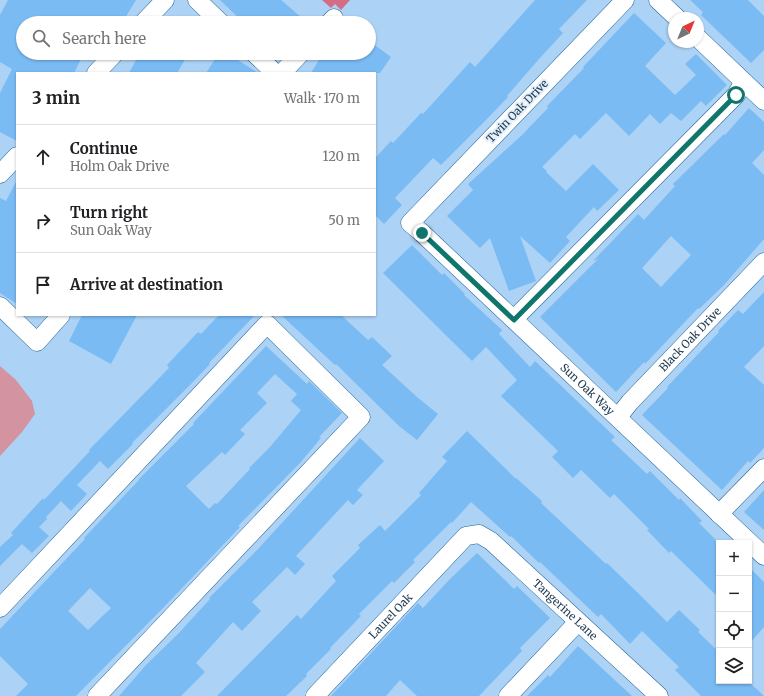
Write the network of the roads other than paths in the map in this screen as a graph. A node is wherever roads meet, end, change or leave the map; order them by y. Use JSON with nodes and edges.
{"nodes":[{"id":1,"x":165,"y":0,"type":"edge"},
{"id":2,"x":197,"y":0,"type":"edge"},
{"id":3,"x":625,"y":0,"type":"edge"},
{"id":4,"x":658,"y":0,"type":"edge"},
{"id":5,"x":671,"y":12,"type":"edge"},
{"id":6,"x":150,"y":16,"type":"edge"},
{"id":7,"x":214,"y":16,"type":"edge"},
{"id":8,"x":704,"y":44,"type":"edge"},
{"id":9,"x":108,"y":60,"type":"edge"},
{"id":10,"x":261,"y":60,"type":"edge"},
{"id":11,"x":294,"y":60,"type":"edge"},
{"id":12,"x":97,"y":72,"type":"edge"},
{"id":13,"x":274,"y":72,"type":"edge"},
{"id":14,"x":283,"y":72,"type":"edge"},
{"id":15,"x":744,"y":82,"type":"junction"},
{"id":16,"x":764,"y":102,"type":"edge"},
{"id":17,"x":16,"y":157,"type":"edge"},
{"id":18,"x":0,"y":174,"type":"edge"},
{"id":19,"x":410,"y":223,"type":"joint"},
{"id":20,"x":764,"y":262,"type":"edge"},
{"id":21,"x":0,"y":306,"type":"edge"},
{"id":22,"x":60,"y":316,"type":"edge"},
{"id":23,"x":514,"y":320,"type":"junction"},
{"id":24,"x":618,"y":418,"type":"junction"},
{"id":25,"x":764,"y":468,"type":"edge"},
{"id":26,"x":719,"y":514,"type":"junction"},
{"id":27,"x":466,"y":536,"type":"joint"},
{"id":28,"x":764,"y":556,"type":"edge"},
{"id":29,"x":0,"y":608,"type":"edge"},
{"id":30,"x":578,"y":622,"type":"junction"},
{"id":31,"x":97,"y":696,"type":"edge"},
{"id":32,"x":315,"y":696,"type":"edge"},
{"id":33,"x":508,"y":696,"type":"edge"},
{"id":34,"x":659,"y":696,"type":"edge"}],
"edges":[{"from":1,"to":6,"type":"street"},
{"from":2,"to":7,"type":"street"},
{"from":3,"to":19,"type":"street","name":"Twin Oak Drive"},
{"from":4,"to":5,"type":"street"},
{"from":8,"to":15,"type":"street"},
{"from":9,"to":12,"type":"street"},
{"from":10,"to":13,"type":"street"},
{"from":11,"to":14,"type":"street"},
{"from":15,"to":16,"type":"street"},
{"from":15,"to":23,"type":"street"},
{"from":17,"to":18,"type":"street"},
{"from":19,"to":23,"type":"street","name":"Sun Oak Way"},
{"from":20,"to":24,"type":"street","name":"Black Oak Drive"},
{"from":21,"to":22,"type":"street"},
{"from":23,"to":24,"type":"street","name":"Sun Oak Way"},
{"from":24,"to":26,"type":"street","name":"Sun Oak Way"},
{"from":25,"to":26,"type":"street"},
{"from":26,"to":28,"type":"street","name":"Sun Oak Way"},
{"from":27,"to":30,"type":"street","name":"Tangerine Lane"},
{"from":27,"to":32,"type":"street","name":"Laurel Oak"},
{"from":29,"to":31,"type":"street"},
{"from":30,"to":33,"type":"street"},
{"from":30,"to":34,"type":"street","name":"Tangerine Lane"}]}
